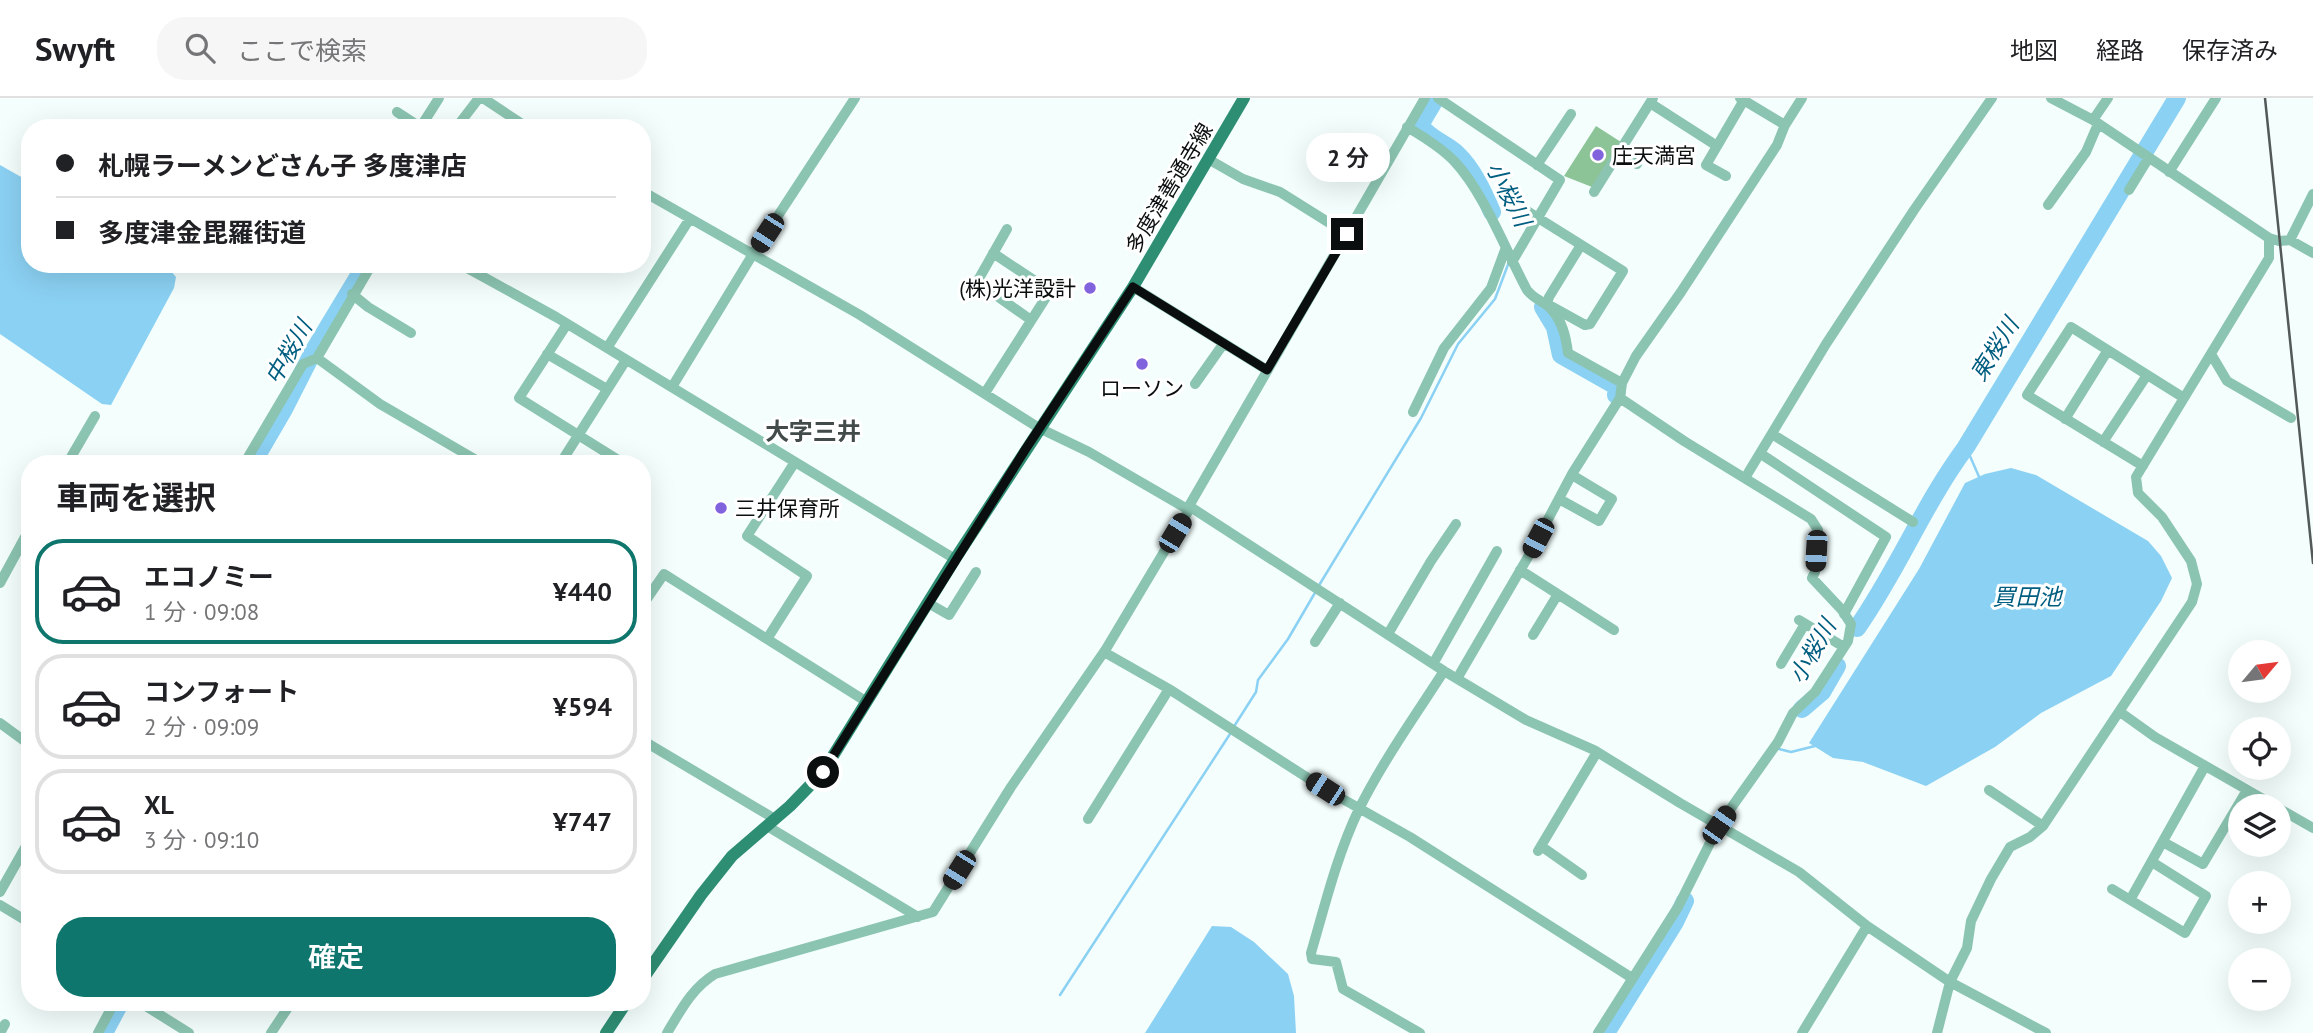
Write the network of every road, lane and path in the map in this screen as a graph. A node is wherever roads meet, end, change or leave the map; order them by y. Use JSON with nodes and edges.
{"nodes":[{"id":1,"x":439,"y":98,"type":"edge"},
{"id":2,"x":481,"y":98,"type":"edge"},
{"id":3,"x":855,"y":98,"type":"edge"},
{"id":4,"x":1244,"y":98,"type":"edge"},
{"id":5,"x":1425,"y":98,"type":"edge"},
{"id":6,"x":1438,"y":98,"type":"edge"},
{"id":7,"x":1802,"y":98,"type":"edge"},
{"id":8,"x":1992,"y":98,"type":"edge"},
{"id":9,"x":2051,"y":98,"type":"edge"},
{"id":10,"x":2108,"y":98,"type":"edge"},
{"id":11,"x":2216,"y":98,"type":"edge"},
{"id":12,"x":1742,"y":99,"type":"edge"},
{"id":13,"x":1651,"y":101,"type":"edge"},
{"id":14,"x":397,"y":112,"type":"dead end"},
{"id":15,"x":1571,"y":114,"type":"dead end"},
{"id":16,"x":408,"y":119,"type":"edge"},
{"id":17,"x":425,"y":119,"type":"edge"},
{"id":18,"x":464,"y":119,"type":"edge"},
{"id":19,"x":514,"y":119,"type":"edge"},
{"id":20,"x":2096,"y":122,"type":"junction"},
{"id":21,"x":1786,"y":125,"type":"junction"},
{"id":22,"x":1407,"y":127,"type":"junction"},
{"id":23,"x":1717,"y":146,"type":"junction"},
{"id":24,"x":1619,"y":152,"type":"junction"},
{"id":25,"x":2145,"y":157,"type":"junction"},
{"id":26,"x":1208,"y":159,"type":"junction"},
{"id":27,"x":1537,"y":164,"type":"junction"},
{"id":28,"x":1637,"y":164,"type":"dead end"},
{"id":29,"x":2169,"y":172,"type":"junction"},
{"id":30,"x":1726,"y":176,"type":"dead end"},
{"id":31,"x":2129,"y":190,"type":"dead end"},
{"id":32,"x":1594,"y":192,"type":"dead end"},
{"id":33,"x":2313,"y":194,"type":"edge"},
{"id":34,"x":651,"y":197,"type":"edge"},
{"id":35,"x":2048,"y":205,"type":"dead end"},
{"id":36,"x":1527,"y":211,"type":"dead end"},
{"id":37,"x":1538,"y":218,"type":"junction"},
{"id":38,"x":689,"y":220,"type":"junction"},
{"id":39,"x":1007,"y":229,"type":"dead end"},
{"id":40,"x":1347,"y":234,"type":"junction"},
{"id":41,"x":2269,"y":238,"type":"junction"},
{"id":42,"x":2290,"y":240,"type":"junction"},
{"id":43,"x":1581,"y":245,"type":"junction"},
{"id":44,"x":1505,"y":250,"type":"junction"},
{"id":45,"x":993,"y":253,"type":"junction"},
{"id":46,"x":2313,"y":253,"type":"edge"},
{"id":47,"x":753,"y":254,"type":"junction"},
{"id":48,"x":1512,"y":262,"type":"junction"},
{"id":49,"x":366,"y":273,"type":"edge"},
{"id":50,"x":476,"y":273,"type":"edge"},
{"id":51,"x":1133,"y":287,"type":"junction"},
{"id":52,"x":352,"y":294,"type":"junction"},
{"id":53,"x":1547,"y":304,"type":"junction"},
{"id":54,"x":1031,"y":320,"type":"junction"},
{"id":55,"x":567,"y":324,"type":"junction"},
{"id":56,"x":411,"y":333,"type":"dead end"},
{"id":57,"x":1224,"y":343,"type":"junction"},
{"id":58,"x":607,"y":348,"type":"junction"},
{"id":59,"x":2108,"y":350,"type":"junction"},
{"id":60,"x":547,"y":354,"type":"junction"},
{"id":61,"x":2211,"y":354,"type":"junction"},
{"id":62,"x":312,"y":360,"type":"junction"},
{"id":63,"x":626,"y":360,"type":"junction"},
{"id":64,"x":1267,"y":370,"type":"junction"},
{"id":65,"x":2147,"y":375,"type":"junction"},
{"id":66,"x":1622,"y":383,"type":"junction"},
{"id":67,"x":1195,"y":384,"type":"dead end"},
{"id":68,"x":672,"y":387,"type":"junction"},
{"id":69,"x":607,"y":388,"type":"junction"},
{"id":70,"x":985,"y":393,"type":"junction"},
{"id":71,"x":1620,"y":398,"type":"junction"},
{"id":72,"x":2184,"y":398,"type":"junction"},
{"id":73,"x":1413,"y":412,"type":"dead end"},
{"id":74,"x":95,"y":416,"type":"dead end"},
{"id":75,"x":2291,"y":418,"type":"dead end"},
{"id":76,"x":2065,"y":419,"type":"junction"},
{"id":77,"x":1039,"y":428,"type":"junction"},
{"id":78,"x":1772,"y":434,"type":"junction"},
{"id":79,"x":578,"y":435,"type":"junction"},
{"id":80,"x":2103,"y":442,"type":"junction"},
{"id":81,"x":1760,"y":454,"type":"junction"},
{"id":82,"x":72,"y":455,"type":"edge"},
{"id":83,"x":249,"y":455,"type":"edge"},
{"id":84,"x":466,"y":455,"type":"edge"},
{"id":85,"x":566,"y":455,"type":"edge"},
{"id":86,"x":610,"y":455,"type":"edge"},
{"id":87,"x":795,"y":462,"type":"junction"},
{"id":88,"x":2143,"y":466,"type":"junction"},
{"id":89,"x":1572,"y":475,"type":"junction"},
{"id":90,"x":1745,"y":478,"type":"junction"},
{"id":91,"x":1559,"y":499,"type":"junction"},
{"id":92,"x":1189,"y":508,"type":"junction"},
{"id":93,"x":1913,"y":522,"type":"dead end"},
{"id":94,"x":1456,"y":524,"type":"dead end"},
{"id":95,"x":21,"y":544,"type":"edge"},
{"id":96,"x":18,"y":550,"type":"junction"},
{"id":97,"x":21,"y":551,"type":"edge"},
{"id":98,"x":1497,"y":551,"type":"dead end"},
{"id":99,"x":956,"y":559,"type":"junction"},
{"id":100,"x":1520,"y":570,"type":"junction"},
{"id":101,"x":976,"y":572,"type":"dead end"},
{"id":102,"x":0,"y":583,"type":"edge"},
{"id":103,"x":651,"y":593,"type":"edge"},
{"id":104,"x":1558,"y":594,"type":"junction"},
{"id":105,"x":929,"y":603,"type":"junction"},
{"id":106,"x":1340,"y":603,"type":"junction"},
{"id":107,"x":1846,"y":612,"type":"junction"},
{"id":108,"x":1614,"y":630,"type":"dead end"},
{"id":109,"x":1388,"y":634,"type":"junction"},
{"id":110,"x":1533,"y":635,"type":"dead end"},
{"id":111,"x":767,"y":639,"type":"junction"},
{"id":112,"x":1315,"y":642,"type":"dead end"},
{"id":113,"x":1844,"y":647,"type":"junction"},
{"id":114,"x":1104,"y":652,"type":"junction"},
{"id":115,"x":1433,"y":664,"type":"junction"},
{"id":116,"x":1781,"y":664,"type":"dead end"},
{"id":117,"x":1444,"y":671,"type":"junction"},
{"id":118,"x":1458,"y":677,"type":"junction"},
{"id":119,"x":1169,"y":689,"type":"junction"},
{"id":120,"x":867,"y":702,"type":"junction"},
{"id":121,"x":2120,"y":712,"type":"junction"},
{"id":122,"x":0,"y":723,"type":"edge"},
{"id":123,"x":21,"y":738,"type":"edge"},
{"id":124,"x":651,"y":746,"type":"edge"},
{"id":125,"x":1597,"y":752,"type":"junction"},
{"id":126,"x":2206,"y":766,"type":"junction"},
{"id":127,"x":1989,"y":790,"type":"dead end"},
{"id":128,"x":2247,"y":790,"type":"junction"},
{"id":129,"x":2254,"y":794,"type":"edge"},
{"id":130,"x":1359,"y":809,"type":"junction"},
{"id":131,"x":2291,"y":815,"type":"edge"},
{"id":132,"x":1088,"y":819,"type":"dead end"},
{"id":133,"x":771,"y":822,"type":"junction"},
{"id":134,"x":1719,"y":825,"type":"junction"},
{"id":135,"x":2043,"y":826,"type":"junction"},
{"id":136,"x":2313,"y":828,"type":"edge"},
{"id":137,"x":2163,"y":842,"type":"junction"},
{"id":138,"x":21,"y":855,"type":"edge"},
{"id":139,"x":2152,"y":862,"type":"junction"},
{"id":140,"x":1582,"y":875,"type":"dead end"},
{"id":141,"x":2112,"y":889,"type":"dead end"},
{"id":142,"x":0,"y":892,"type":"edge"},
{"id":143,"x":2130,"y":900,"type":"junction"},
{"id":144,"x":0,"y":905,"type":"edge"},
{"id":145,"x":918,"y":917,"type":"junction"},
{"id":146,"x":21,"y":918,"type":"edge"},
{"id":147,"x":1867,"y":926,"type":"junction"},
{"id":148,"x":651,"y":967,"type":"edge"},
{"id":149,"x":1632,"y":978,"type":"junction"},
{"id":150,"x":1950,"y":982,"type":"junction"},
{"id":151,"x":110,"y":1011,"type":"edge"},
{"id":152,"x":154,"y":1011,"type":"edge"},
{"id":153,"x":286,"y":1011,"type":"edge"},
{"id":154,"x":621,"y":1011,"type":"edge"},
{"id":155,"x":98,"y":1033,"type":"edge"},
{"id":156,"x":189,"y":1033,"type":"edge"},
{"id":157,"x":271,"y":1033,"type":"edge"},
{"id":158,"x":606,"y":1033,"type":"edge"},
{"id":159,"x":667,"y":1033,"type":"edge"},
{"id":160,"x":1420,"y":1033,"type":"edge"},
{"id":161,"x":1598,"y":1033,"type":"edge"},
{"id":162,"x":1802,"y":1033,"type":"edge"},
{"id":163,"x":1937,"y":1033,"type":"edge"},
{"id":164,"x":2046,"y":1033,"type":"edge"}],
"edges":[{"from":1,"to":17,"type":"street"},
{"from":2,"to":18,"type":"street"},
{"from":2,"to":19,"type":"street"},
{"from":3,"to":47,"type":"street"},
{"from":4,"to":26,"type":"main road","name":"多度津善通寺線"},
{"from":5,"to":22,"type":"street"},
{"from":6,"to":27,"type":"street"},
{"from":7,"to":21,"type":"street"},
{"from":8,"to":78,"type":"street"},
{"from":9,"to":20,"type":"street"},
{"from":10,"to":20,"type":"street"},
{"from":11,"to":29,"type":"street"},
{"from":12,"to":21,"type":"street"},
{"from":12,"to":23,"type":"street"},
{"from":13,"to":23,"type":"street"},
{"from":13,"to":24,"type":"street"},
{"from":14,"to":16,"type":"street"},
{"from":15,"to":27,"type":"street"},
{"from":20,"to":25,"type":"street"},
{"from":20,"to":35,"type":"street"},
{"from":21,"to":66,"type":"street"},
{"from":22,"to":40,"type":"street"},
{"from":22,"to":44,"type":"street"},
{"from":23,"to":30,"type":"street"},
{"from":24,"to":28,"type":"street"},
{"from":24,"to":32,"type":"street"},
{"from":25,"to":29,"type":"street"},
{"from":25,"to":31,"type":"street"},
{"from":26,"to":40,"type":"street"},
{"from":26,"to":51,"type":"main road","name":"多度津善通寺線"},
{"from":27,"to":37,"type":"street"},
{"from":29,"to":41,"type":"street"},
{"from":33,"to":42,"type":"street"},
{"from":34,"to":38,"type":"street"},
{"from":36,"to":37,"type":"street"},
{"from":37,"to":43,"type":"street"},
{"from":37,"to":48,"type":"street"},
{"from":38,"to":47,"type":"street"},
{"from":38,"to":58,"type":"street"},
{"from":39,"to":45,"type":"street"},
{"from":40,"to":64,"type":"street"},
{"from":41,"to":42,"type":"street"},
{"from":41,"to":61,"type":"street"},
{"from":42,"to":46,"type":"street"},
{"from":43,"to":53,"type":"street"},
{"from":43,"to":53,"type":"street"},
{"from":44,"to":48,"type":"street"},
{"from":44,"to":73,"type":"street"},
{"from":45,"to":54,"type":"street"},
{"from":45,"to":54,"type":"street"},
{"from":47,"to":68,"type":"street"},
{"from":47,"to":70,"type":"street"},
{"from":48,"to":53,"type":"street"},
{"from":49,"to":52,"type":"street"},
{"from":50,"to":55,"type":"street"},
{"from":51,"to":57,"type":"street"},
{"from":51,"to":77,"type":"main road","name":"多度津善通寺線"},
{"from":52,"to":56,"type":"street"},
{"from":52,"to":62,"type":"street"},
{"from":53,"to":66,"type":"street"},
{"from":54,"to":70,"type":"street"},
{"from":55,"to":58,"type":"street"},
{"from":55,"to":60,"type":"street"},
{"from":57,"to":64,"type":"street"},
{"from":57,"to":67,"type":"street"},
{"from":58,"to":63,"type":"street"},
{"from":59,"to":65,"type":"street"},
{"from":59,"to":76,"type":"street"},
{"from":59,"to":76,"type":"street"},
{"from":60,"to":69,"type":"street"},
{"from":60,"to":79,"type":"street"},
{"from":61,"to":72,"type":"street"},
{"from":61,"to":75,"type":"street"},
{"from":62,"to":83,"type":"street"},
{"from":62,"to":84,"type":"street"},
{"from":63,"to":68,"type":"street"},
{"from":63,"to":69,"type":"street"},
{"from":64,"to":92,"type":"street"},
{"from":65,"to":72,"type":"street"},
{"from":65,"to":80,"type":"street"},
{"from":66,"to":71,"type":"street"},
{"from":68,"to":87,"type":"street"},
{"from":69,"to":79,"type":"street"},
{"from":70,"to":77,"type":"street"},
{"from":71,"to":89,"type":"street"},
{"from":71,"to":90,"type":"street"},
{"from":72,"to":88,"type":"street"},
{"from":74,"to":82,"type":"street"},
{"from":76,"to":80,"type":"street"},
{"from":77,"to":92,"type":"street"},
{"from":77,"to":99,"type":"main road","name":"多度津善通寺線"},
{"from":78,"to":81,"type":"street"},
{"from":78,"to":93,"type":"street"},
{"from":79,"to":85,"type":"street"},
{"from":79,"to":86,"type":"street"},
{"from":80,"to":88,"type":"street"},
{"from":81,"to":90,"type":"street"},
{"from":81,"to":107,"type":"street"},
{"from":87,"to":99,"type":"street"},
{"from":87,"to":111,"type":"street"},
{"from":88,"to":121,"type":"street"},
{"from":89,"to":91,"type":"street"},
{"from":89,"to":91,"type":"street"},
{"from":90,"to":107,"type":"street"},
{"from":91,"to":100,"type":"street"},
{"from":92,"to":106,"type":"street"},
{"from":92,"to":114,"type":"street"},
{"from":94,"to":109,"type":"street"},
{"from":95,"to":96,"type":"street"},
{"from":96,"to":97,"type":"street"},
{"from":96,"to":102,"type":"street"},
{"from":98,"to":115,"type":"street"},
{"from":99,"to":105,"type":"main road","name":"多度津善通寺線"},
{"from":100,"to":104,"type":"street"},
{"from":100,"to":118,"type":"street"},
{"from":101,"to":105,"type":"street"},
{"from":103,"to":111,"type":"street"},
{"from":104,"to":108,"type":"street"},
{"from":104,"to":110,"type":"street"},
{"from":105,"to":120,"type":"main road","name":"多度津善通寺線"},
{"from":106,"to":109,"type":"street"},
{"from":106,"to":112,"type":"street"},
{"from":107,"to":113,"type":"street"},
{"from":109,"to":115,"type":"street"},
{"from":111,"to":120,"type":"street"},
{"from":113,"to":116,"type":"street"},
{"from":113,"to":134,"type":"street"},
{"from":114,"to":119,"type":"street"},
{"from":114,"to":145,"type":"street"},
{"from":115,"to":117,"type":"street"},
{"from":117,"to":118,"type":"street"},
{"from":117,"to":130,"type":"street"},
{"from":118,"to":125,"type":"street"},
{"from":119,"to":130,"type":"street"},
{"from":119,"to":132,"type":"street"},
{"from":120,"to":133,"type":"main road","name":"多度津善通寺線"},
{"from":121,"to":126,"type":"street"},
{"from":121,"to":135,"type":"street"},
{"from":122,"to":123,"type":"street"},
{"from":124,"to":133,"type":"street"},
{"from":125,"to":134,"type":"street"},
{"from":125,"to":140,"type":"street"},
{"from":126,"to":128,"type":"street"},
{"from":126,"to":137,"type":"street"},
{"from":127,"to":135,"type":"street"},
{"from":128,"to":129,"type":"street"},
{"from":128,"to":137,"type":"street"},
{"from":130,"to":149,"type":"street"},
{"from":130,"to":160,"type":"street"},
{"from":131,"to":136,"type":"street"},
{"from":133,"to":145,"type":"street"},
{"from":133,"to":148,"type":"main road","name":"多度津善通寺線"},
{"from":134,"to":147,"type":"street"},
{"from":134,"to":149,"type":"street"},
{"from":135,"to":150,"type":"street"},
{"from":137,"to":139,"type":"street"},
{"from":138,"to":142,"type":"street"},
{"from":139,"to":143,"type":"street"},
{"from":139,"to":143,"type":"street"},
{"from":141,"to":143,"type":"street"},
{"from":144,"to":146,"type":"street"},
{"from":145,"to":159,"type":"street"},
{"from":147,"to":150,"type":"street"},
{"from":147,"to":162,"type":"street"},
{"from":149,"to":161,"type":"street"},
{"from":150,"to":163,"type":"street"},
{"from":150,"to":164,"type":"street"},
{"from":151,"to":155,"type":"street"},
{"from":152,"to":156,"type":"street"},
{"from":153,"to":157,"type":"street"},
{"from":154,"to":158,"type":"main road"}]}
